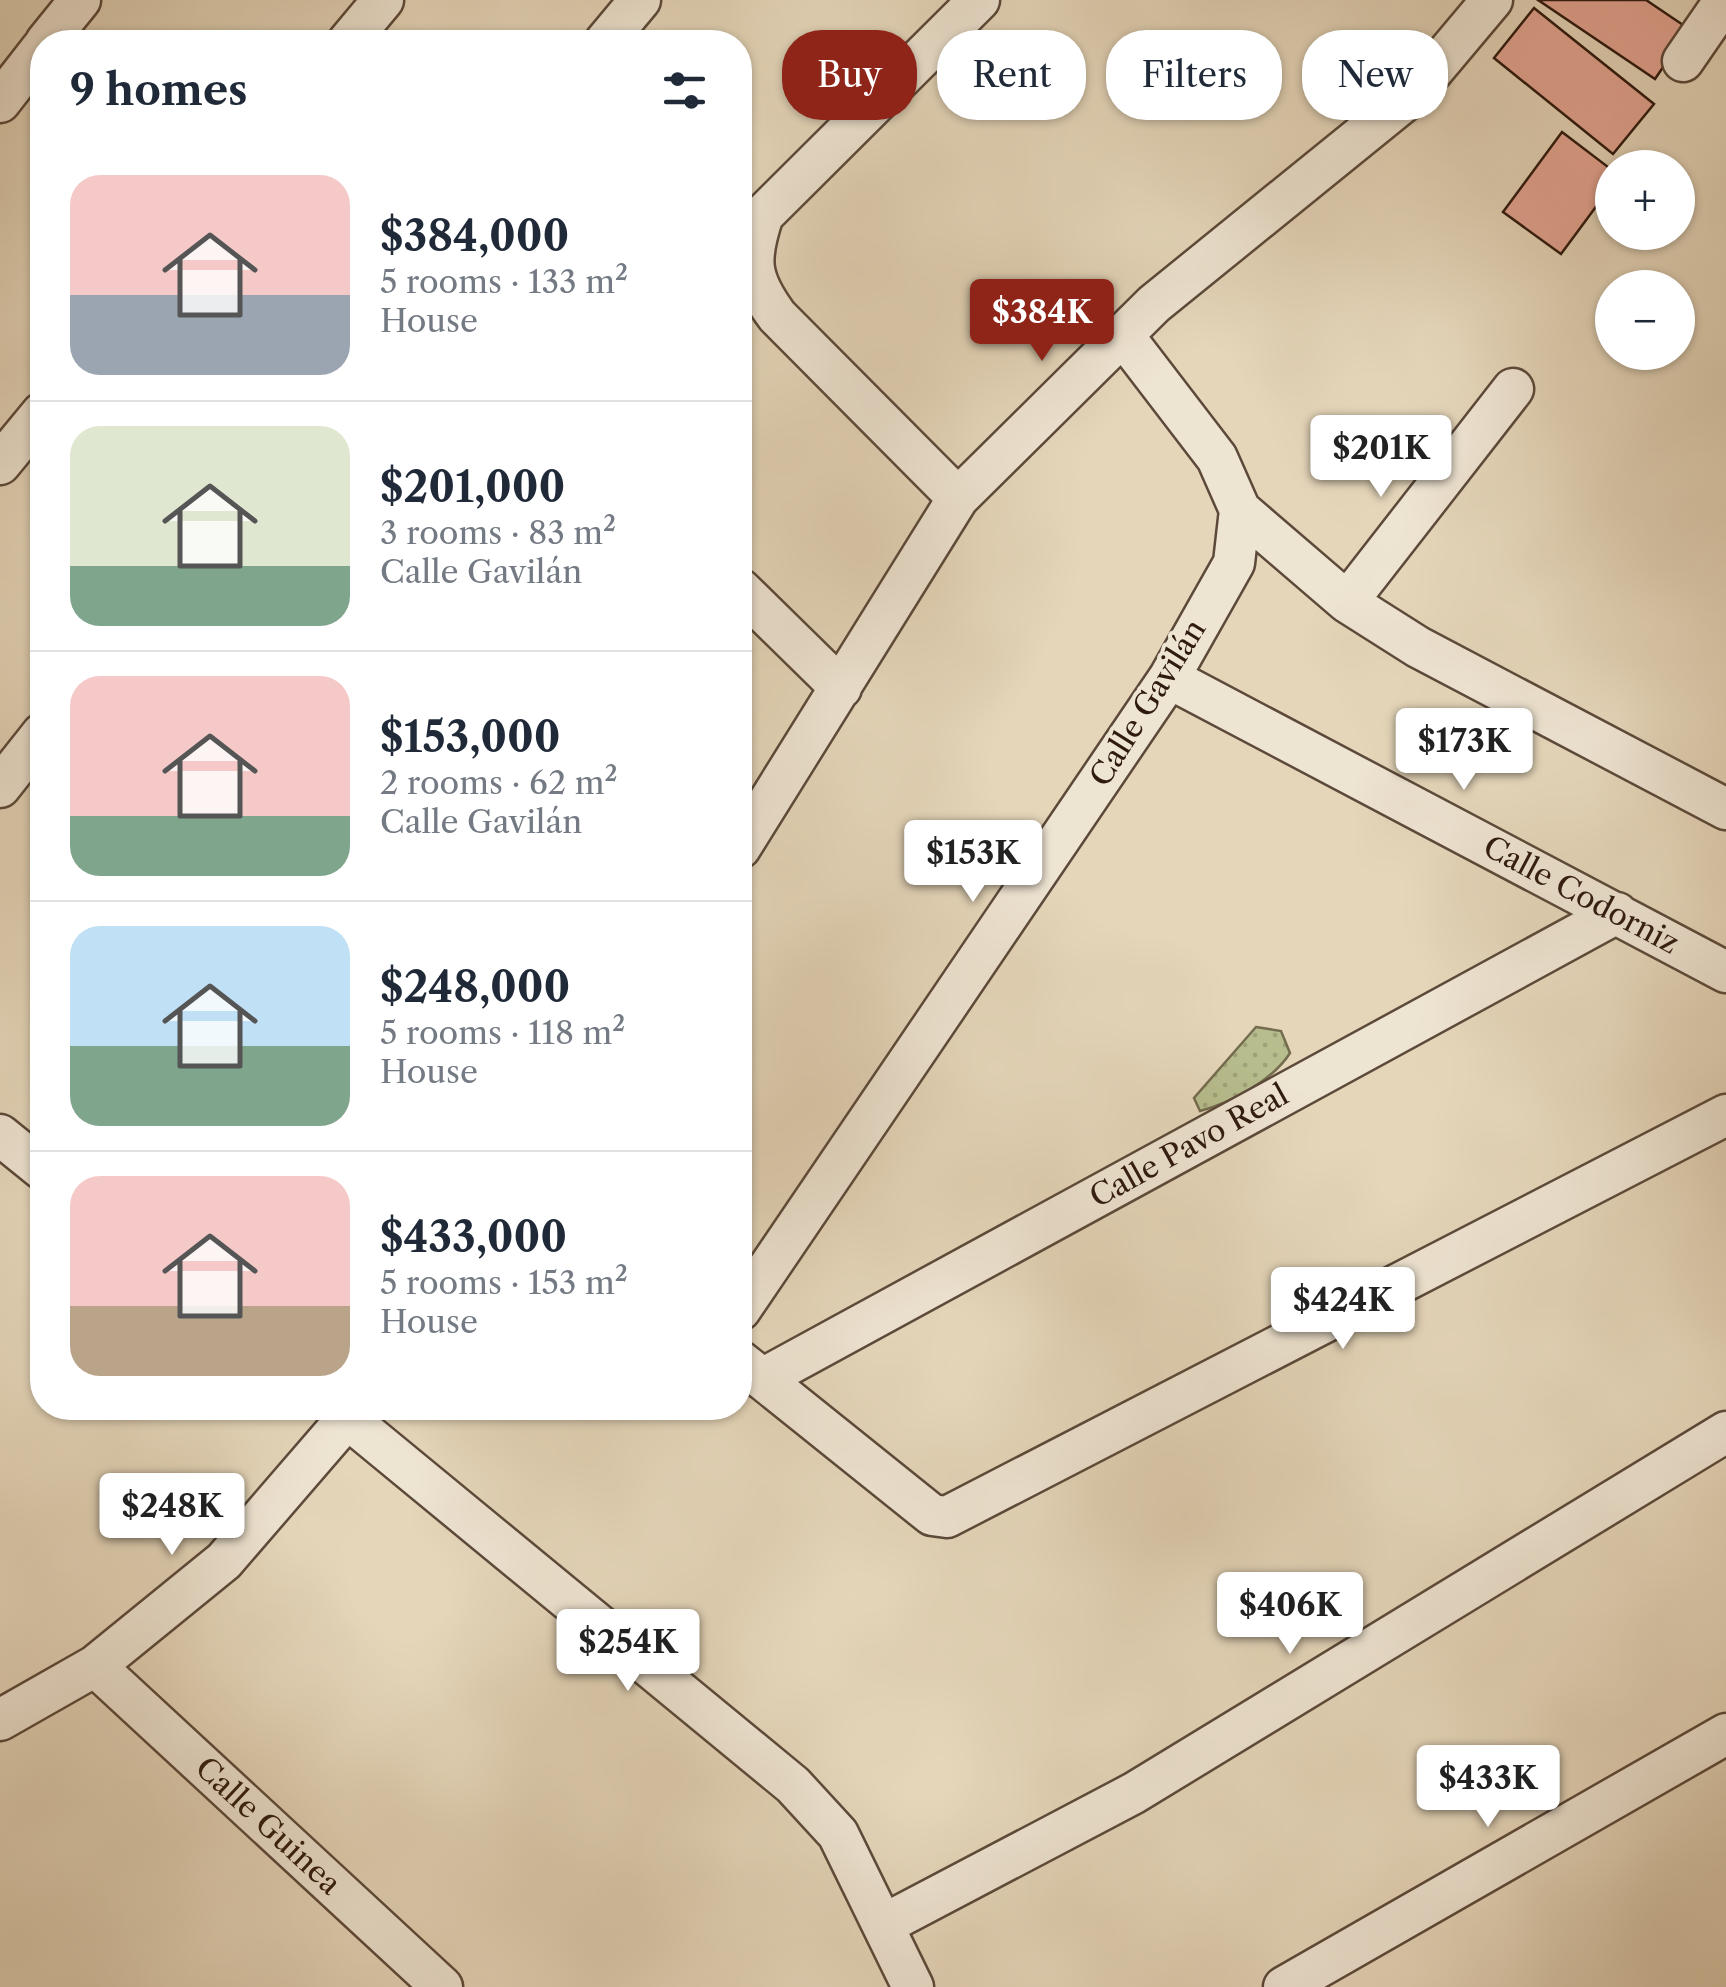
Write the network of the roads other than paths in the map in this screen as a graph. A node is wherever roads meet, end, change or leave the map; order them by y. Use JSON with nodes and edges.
{"nodes":[{"id":1,"x":80,"y":0,"type":"edge"},
{"id":2,"x":383,"y":0,"type":"edge"},
{"id":3,"x":640,"y":0,"type":"edge"},
{"id":4,"x":979,"y":0,"type":"edge"},
{"id":5,"x":1492,"y":0,"type":"edge"},
{"id":6,"x":1726,"y":0,"type":"edge"},
{"id":7,"x":56,"y":30,"type":"edge"},
{"id":8,"x":358,"y":30,"type":"edge"},
{"id":9,"x":615,"y":30,"type":"edge"},
{"id":10,"x":1684,"y":60,"type":"dead end"},
{"id":11,"x":30,"y":63,"type":"edge"},
{"id":12,"x":0,"y":102,"type":"edge"},
{"id":13,"x":752,"y":246,"type":"edge"},
{"id":14,"x":752,"y":257,"type":"edge"},
{"id":15,"x":1122,"y":334,"type":"junction"},
{"id":16,"x":1513,"y":389,"type":"dead end"},
{"id":17,"x":30,"y":433,"type":"edge"},
{"id":18,"x":0,"y":464,"type":"edge"},
{"id":19,"x":958,"y":498,"type":"junction"},
{"id":20,"x":1240,"y":510,"type":"junction"},
{"id":21,"x":752,"y":601,"type":"edge"},
{"id":22,"x":1346,"y":602,"type":"junction"},
{"id":23,"x":1169,"y":678,"type":"junction"},
{"id":24,"x":841,"y":688,"type":"junction"},
{"id":25,"x":30,"y":749,"type":"edge"},
{"id":26,"x":0,"y":787,"type":"edge"},
{"id":27,"x":1726,"y":809,"type":"edge"},
{"id":28,"x":752,"y":829,"type":"edge"},
{"id":29,"x":1618,"y":913,"type":"junction"},
{"id":30,"x":1726,"y":972,"type":"edge"},
{"id":31,"x":1726,"y":1115,"type":"edge"},
{"id":32,"x":0,"y":1134,"type":"edge"},
{"id":33,"x":30,"y":1160,"type":"edge"},
{"id":34,"x":752,"y":1292,"type":"edge"},
{"id":35,"x":752,"y":1369,"type":"edge"},
{"id":36,"x":752,"y":1371,"type":"edge"},
{"id":37,"x":339,"y":1420,"type":"edge"},
{"id":38,"x":357,"y":1420,"type":"edge"},
{"id":39,"x":1725,"y":1434,"type":"edge"},
{"id":40,"x":95,"y":1666,"type":"junction"},
{"id":41,"x":0,"y":1720,"type":"edge"},
{"id":42,"x":1726,"y":1734,"type":"edge"},
{"id":43,"x":883,"y":1924,"type":"junction"},
{"id":44,"x":442,"y":1987,"type":"edge"},
{"id":45,"x":914,"y":1987,"type":"edge"},
{"id":46,"x":1284,"y":1987,"type":"edge"}],
"edges":[{"from":1,"to":7,"type":"street"},
{"from":2,"to":8,"type":"street"},
{"from":3,"to":9,"type":"street"},
{"from":4,"to":13,"type":"street"},
{"from":5,"to":15,"type":"street"},
{"from":6,"to":10,"type":"street"},
{"from":11,"to":12,"type":"street"},
{"from":14,"to":19,"type":"street"},
{"from":15,"to":19,"type":"street"},
{"from":15,"to":20,"type":"street"},
{"from":16,"to":22,"type":"street"},
{"from":17,"to":18,"type":"street"},
{"from":19,"to":24,"type":"street"},
{"from":20,"to":22,"type":"street"},
{"from":20,"to":23,"type":"street","name":"Calle Gavilán"},
{"from":21,"to":24,"type":"street"},
{"from":22,"to":27,"type":"street"},
{"from":23,"to":29,"type":"street","name":"Calle Codorniz"},
{"from":23,"to":34,"type":"street","name":"Calle Gavilán"},
{"from":24,"to":28,"type":"street"},
{"from":25,"to":26,"type":"street"},
{"from":29,"to":30,"type":"street","name":"Calle Codorniz"},
{"from":29,"to":35,"type":"street","name":"Calle Pavo Real"},
{"from":31,"to":36,"type":"street"},
{"from":32,"to":33,"type":"street"},
{"from":37,"to":40,"type":"street"},
{"from":38,"to":43,"type":"street"},
{"from":39,"to":43,"type":"street"},
{"from":40,"to":41,"type":"street"},
{"from":40,"to":44,"type":"street","name":"Calle Guinea"},
{"from":42,"to":46,"type":"street"},
{"from":43,"to":45,"type":"street"}]}
